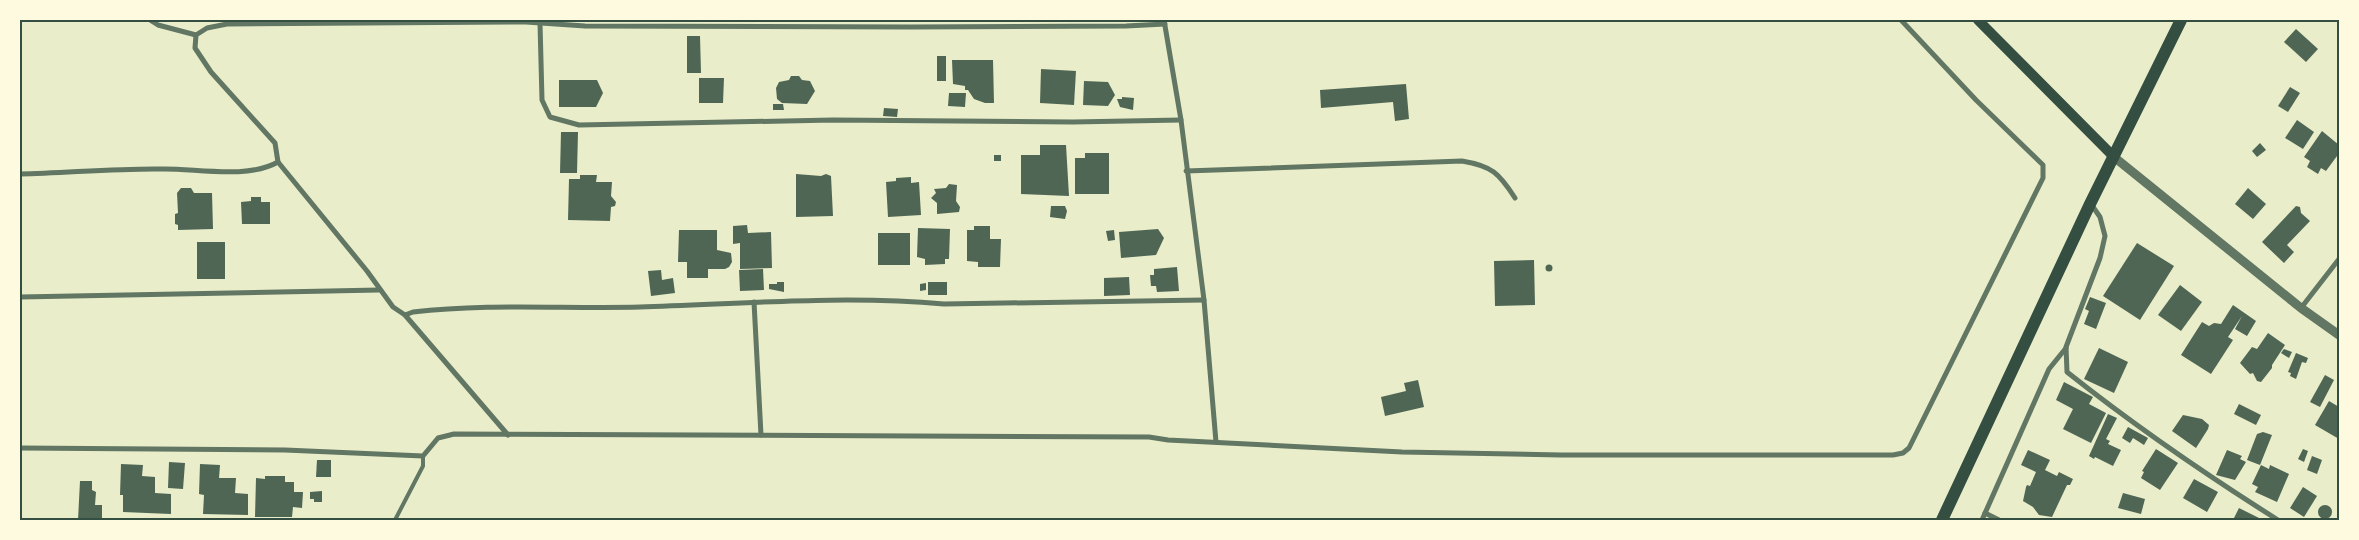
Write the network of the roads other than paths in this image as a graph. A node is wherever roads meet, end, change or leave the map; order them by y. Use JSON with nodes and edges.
{"nodes":[{"id":1,"x":150,"y":20,"type":"edge"},
{"id":2,"x":911,"y":20,"type":"edge"},
{"id":3,"x":1901,"y":20,"type":"edge"},
{"id":4,"x":1978,"y":20,"type":"edge"},
{"id":5,"x":2181,"y":20,"type":"edge"},
{"id":6,"x":1165,"y":22,"type":"edge"},
{"id":7,"x":540,"y":23,"type":"junction"},
{"id":8,"x":911,"y":27,"type":"junction"},
{"id":9,"x":196,"y":36,"type":"junction"},
{"id":10,"x":1181,"y":120,"type":"junction"},
{"id":11,"x":2114,"y":158,"type":"junction"},
{"id":12,"x":278,"y":162,"type":"junction"},
{"id":13,"x":1186,"y":171,"type":"junction"},
{"id":14,"x":20,"y":174,"type":"edge"},
{"id":15,"x":1515,"y":198,"type":"dead end"},
{"id":16,"x":2090,"y":204,"type":"junction"},
{"id":17,"x":2339,"y":259,"type":"edge"},
{"id":18,"x":379,"y":290,"type":"junction"},
{"id":19,"x":20,"y":297,"type":"edge"},
{"id":20,"x":1204,"y":300,"type":"junction"},
{"id":21,"x":754,"y":302,"type":"junction"},
{"id":22,"x":2301,"y":308,"type":"junction"},
{"id":23,"x":405,"y":315,"type":"junction"},
{"id":24,"x":2339,"y":335,"type":"edge"},
{"id":25,"x":2066,"y":347,"type":"junction"},
{"id":26,"x":508,"y":435,"type":"junction"},
{"id":27,"x":761,"y":435,"type":"junction"},
{"id":28,"x":1216,"y":442,"type":"junction"},
{"id":29,"x":20,"y":448,"type":"edge"},
{"id":30,"x":424,"y":456,"type":"junction"},
{"id":31,"x":1985,"y":513,"type":"junction"},
{"id":32,"x":395,"y":520,"type":"edge"},
{"id":33,"x":1942,"y":520,"type":"edge"},
{"id":34,"x":1982,"y":520,"type":"edge"},
{"id":35,"x":1999,"y":520,"type":"edge"},
{"id":36,"x":2278,"y":520,"type":"edge"}],
"edges":[{"from":1,"to":9,"type":"street"},
{"from":2,"to":8,"type":"street"},
{"from":3,"to":28,"type":"street"},
{"from":4,"to":11,"type":"main road"},
{"from":5,"to":11,"type":"main road"},
{"from":6,"to":8,"type":"street"},
{"from":6,"to":10,"type":"street"},
{"from":7,"to":8,"type":"street"},
{"from":7,"to":9,"type":"street"},
{"from":7,"to":10,"type":"street"},
{"from":9,"to":12,"type":"street"},
{"from":10,"to":13,"type":"street"},
{"from":11,"to":16,"type":"main road"},
{"from":11,"to":22,"type":"street"},
{"from":12,"to":14,"type":"street"},
{"from":12,"to":18,"type":"street"},
{"from":13,"to":15,"type":"street"},
{"from":13,"to":20,"type":"street"},
{"from":16,"to":25,"type":"street"},
{"from":16,"to":33,"type":"main road"},
{"from":17,"to":22,"type":"street"},
{"from":18,"to":19,"type":"street"},
{"from":18,"to":23,"type":"street"},
{"from":20,"to":21,"type":"street"},
{"from":20,"to":28,"type":"street"},
{"from":21,"to":23,"type":"street"},
{"from":21,"to":27,"type":"street"},
{"from":22,"to":24,"type":"street"},
{"from":23,"to":26,"type":"street"},
{"from":25,"to":31,"type":"street"},
{"from":25,"to":36,"type":"street"},
{"from":26,"to":27,"type":"street"},
{"from":26,"to":30,"type":"street"},
{"from":27,"to":28,"type":"street"},
{"from":29,"to":30,"type":"street"},
{"from":30,"to":32,"type":"lane"},
{"from":31,"to":34,"type":"street"},
{"from":31,"to":35,"type":"street"}]}
